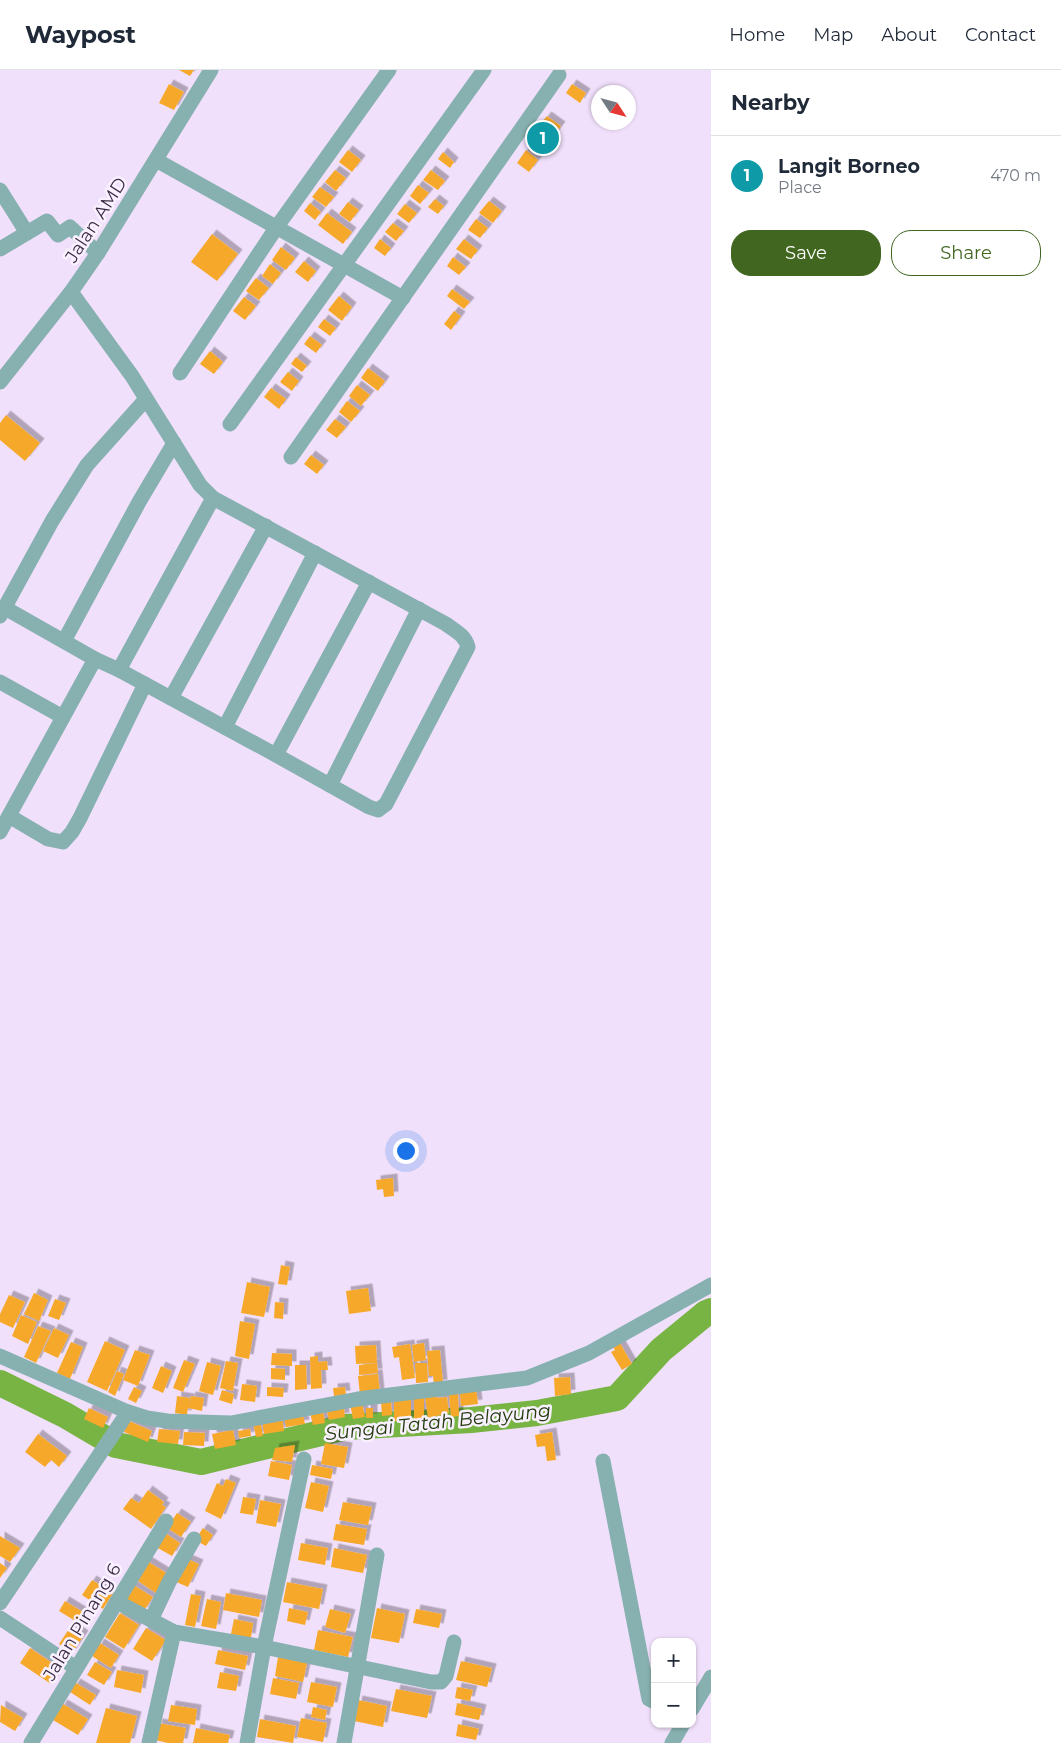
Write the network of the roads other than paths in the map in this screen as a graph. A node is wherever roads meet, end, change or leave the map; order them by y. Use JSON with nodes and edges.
{"nodes":[{"id":1,"x":212,"y":70,"type":"edge"},
{"id":2,"x":389,"y":70,"type":"edge"},
{"id":3,"x":484,"y":70,"type":"edge"},
{"id":4,"x":559,"y":75,"type":"dead end"},
{"id":5,"x":156,"y":160,"type":"junction"},
{"id":6,"x":0,"y":190,"type":"edge"},
{"id":7,"x":276,"y":228,"type":"junction"},
{"id":8,"x":27,"y":233,"type":"junction"},
{"id":9,"x":0,"y":249,"type":"edge"},
{"id":10,"x":98,"y":253,"type":"junction"},
{"id":11,"x":345,"y":264,"type":"junction"},
{"id":12,"x":71,"y":292,"type":"junction"},
{"id":13,"x":403,"y":298,"type":"junction"},
{"id":14,"x":180,"y":372,"type":"dead end"},
{"id":15,"x":0,"y":382,"type":"edge"},
{"id":16,"x":146,"y":399,"type":"junction"},
{"id":17,"x":230,"y":424,"type":"dead end"},
{"id":18,"x":174,"y":443,"type":"junction"},
{"id":19,"x":292,"y":457,"type":"dead end"},
{"id":20,"x":213,"y":498,"type":"junction"},
{"id":21,"x":266,"y":526,"type":"junction"},
{"id":22,"x":315,"y":553,"type":"junction"},
{"id":23,"x":369,"y":582,"type":"junction"},
{"id":24,"x":419,"y":609,"type":"junction"},
{"id":25,"x":2,"y":612,"type":"edge"},
{"id":26,"x":64,"y":641,"type":"junction"},
{"id":27,"x":95,"y":659,"type":"junction"},
{"id":28,"x":118,"y":670,"type":"junction"},
{"id":29,"x":0,"y":682,"type":"edge"},
{"id":30,"x":145,"y":684,"type":"junction"},
{"id":31,"x":171,"y":698,"type":"junction"},
{"id":32,"x":63,"y":717,"type":"junction"},
{"id":33,"x":226,"y":727,"type":"junction"},
{"id":34,"x":276,"y":754,"type":"junction"},
{"id":35,"x":330,"y":785,"type":"junction"},
{"id":36,"x":9,"y":816,"type":"junction"},
{"id":37,"x":0,"y":832,"type":"edge"},
{"id":38,"x":711,"y":1285,"type":"edge"},
{"id":39,"x":0,"y":1356,"type":"edge"},
{"id":40,"x":124,"y":1417,"type":"junction"},
{"id":41,"x":304,"y":1459,"type":"dead end"},
{"id":42,"x":603,"y":1461,"type":"dead end"},
{"id":43,"x":166,"y":1521,"type":"dead end"},
{"id":44,"x":194,"y":1539,"type":"dead end"},
{"id":45,"x":377,"y":1554,"type":"dead end"},
{"id":46,"x":117,"y":1602,"type":"junction"},
{"id":47,"x":0,"y":1603,"type":"edge"},
{"id":48,"x":0,"y":1618,"type":"edge"},
{"id":49,"x":151,"y":1620,"type":"junction"},
{"id":50,"x":174,"y":1632,"type":"junction"},
{"id":51,"x":454,"y":1642,"type":"dead end"},
{"id":52,"x":264,"y":1647,"type":"junction"},
{"id":53,"x":357,"y":1666,"type":"junction"},
{"id":54,"x":76,"y":1668,"type":"junction"},
{"id":55,"x":711,"y":1677,"type":"edge"},
{"id":56,"x":651,"y":1700,"type":"edge"},
{"id":57,"x":696,"y":1701,"type":"edge"},
{"id":58,"x":681,"y":1728,"type":"edge"},
{"id":59,"x":31,"y":1743,"type":"edge"},
{"id":60,"x":149,"y":1743,"type":"edge"},
{"id":61,"x":247,"y":1743,"type":"edge"},
{"id":62,"x":344,"y":1743,"type":"edge"},
{"id":63,"x":672,"y":1743,"type":"edge"}],
"edges":[{"from":1,"to":5,"type":"street","name":"Jalan AMD"},
{"from":2,"to":7,"type":"street"},
{"from":3,"to":11,"type":"street"},
{"from":4,"to":13,"type":"street"},
{"from":5,"to":7,"type":"street"},
{"from":5,"to":10,"type":"street","name":"Jalan AMD"},
{"from":6,"to":8,"type":"street"},
{"from":7,"to":11,"type":"street"},
{"from":7,"to":14,"type":"street"},
{"from":8,"to":9,"type":"street"},
{"from":8,"to":10,"type":"street"},
{"from":10,"to":12,"type":"street","name":"Jalan AMD"},
{"from":11,"to":13,"type":"street"},
{"from":11,"to":17,"type":"street"},
{"from":12,"to":15,"type":"street","name":"Jalan AMD"},
{"from":12,"to":16,"type":"street"},
{"from":13,"to":19,"type":"street"},
{"from":16,"to":18,"type":"street"},
{"from":16,"to":25,"type":"street"},
{"from":18,"to":20,"type":"street"},
{"from":18,"to":26,"type":"street"},
{"from":20,"to":21,"type":"street"},
{"from":20,"to":28,"type":"street"},
{"from":21,"to":22,"type":"street"},
{"from":21,"to":31,"type":"street"},
{"from":22,"to":23,"type":"street"},
{"from":22,"to":33,"type":"street"},
{"from":23,"to":24,"type":"street"},
{"from":23,"to":34,"type":"street"},
{"from":24,"to":35,"type":"street"},
{"from":24,"to":35,"type":"street"},
{"from":25,"to":26,"type":"street"},
{"from":26,"to":27,"type":"street"},
{"from":27,"to":28,"type":"street"},
{"from":27,"to":32,"type":"street"},
{"from":28,"to":30,"type":"street"},
{"from":29,"to":32,"type":"street"},
{"from":30,"to":31,"type":"street"},
{"from":30,"to":36,"type":"street"},
{"from":31,"to":33,"type":"street"},
{"from":32,"to":36,"type":"street"},
{"from":33,"to":34,"type":"street"},
{"from":34,"to":35,"type":"street"},
{"from":36,"to":37,"type":"street"},
{"from":38,"to":40,"type":"street"},
{"from":39,"to":40,"type":"street"},
{"from":40,"to":47,"type":"street"},
{"from":41,"to":52,"type":"street"},
{"from":42,"to":56,"type":"street"},
{"from":43,"to":46,"type":"street","name":"Jalan Pinang 6"},
{"from":44,"to":49,"type":"street"},
{"from":45,"to":53,"type":"street"},
{"from":46,"to":49,"type":"street"},
{"from":46,"to":54,"type":"street","name":"Jalan Pinang 6"},
{"from":48,"to":54,"type":"street"},
{"from":49,"to":50,"type":"street"},
{"from":50,"to":52,"type":"street"},
{"from":50,"to":60,"type":"street"},
{"from":51,"to":53,"type":"street"},
{"from":52,"to":53,"type":"street"},
{"from":52,"to":61,"type":"street"},
{"from":53,"to":62,"type":"street"},
{"from":54,"to":59,"type":"street","name":"Jalan Pinang 6"},
{"from":55,"to":57,"type":"street"},
{"from":58,"to":63,"type":"street"}]}
